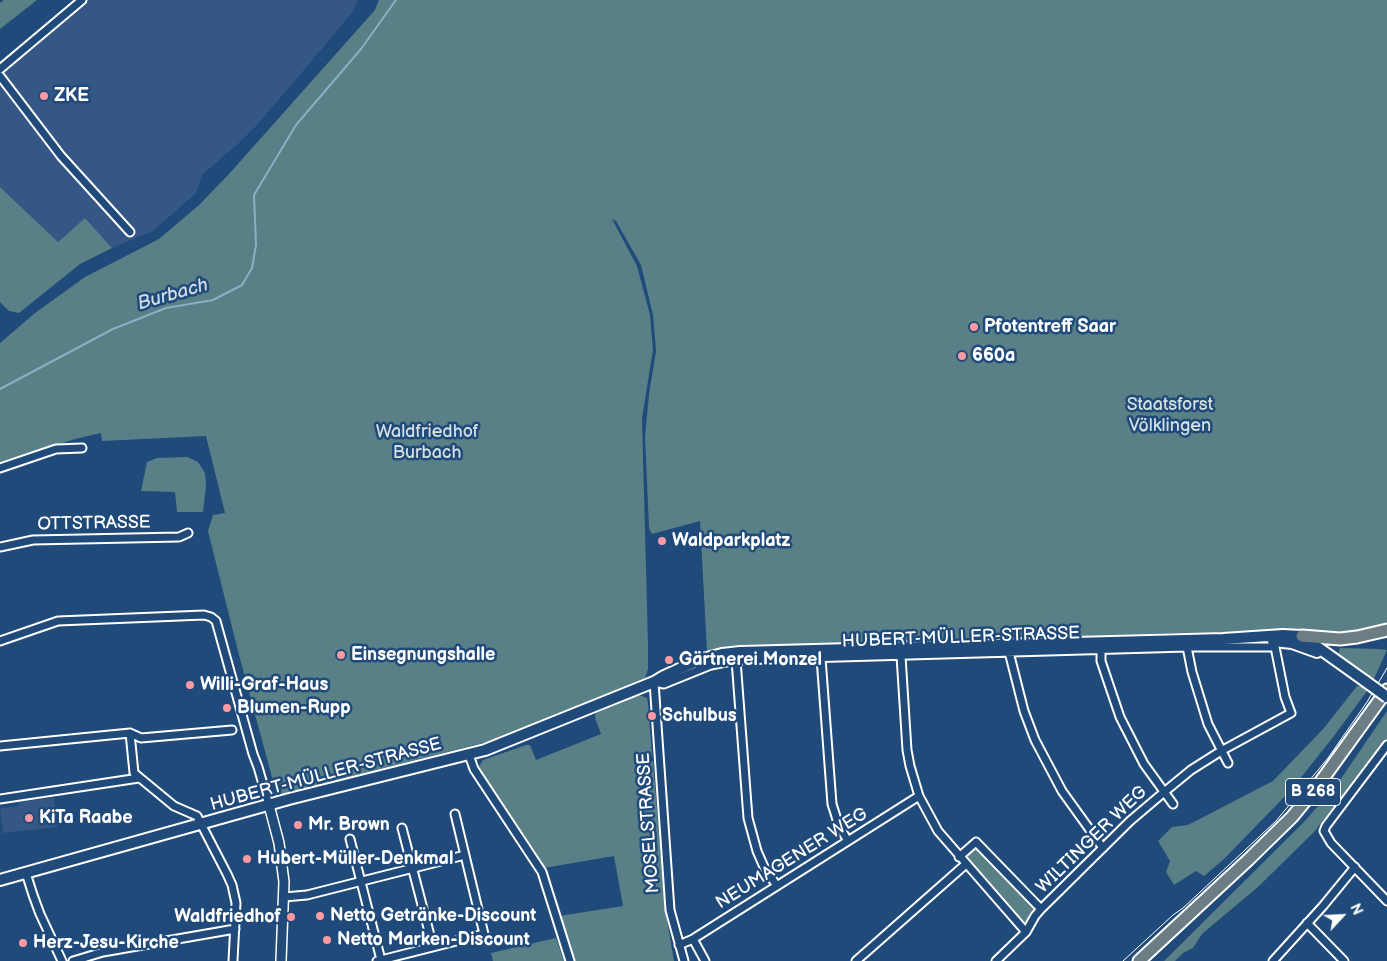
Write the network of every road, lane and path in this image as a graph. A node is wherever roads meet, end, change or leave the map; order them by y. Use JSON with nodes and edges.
{"nodes":[{"id":1,"x":82,"y":0,"type":"edge"},
{"id":2,"x":0,"y":69,"type":"edge"},
{"id":3,"x":0,"y":76,"type":"edge"},
{"id":4,"x":130,"y":232,"type":"dead end"},
{"id":5,"x":82,"y":448,"type":"dead end"},
{"id":6,"x":0,"y":468,"type":"edge"},
{"id":7,"x":188,"y":533,"type":"dead end"},
{"id":8,"x":0,"y":547,"type":"edge"},
{"id":9,"x":1386,"y":630,"type":"edge"},
{"id":10,"x":1302,"y":636,"type":"junction"},
{"id":11,"x":1223,"y":639,"type":"junction"},
{"id":12,"x":0,"y":641,"type":"edge"},
{"id":13,"x":1274,"y":644,"type":"junction"},
{"id":14,"x":1187,"y":647,"type":"junction"},
{"id":15,"x":1100,"y":650,"type":"junction"},
{"id":16,"x":1010,"y":652,"type":"junction"},
{"id":17,"x":901,"y":656,"type":"junction"},
{"id":18,"x":821,"y":658,"type":"junction"},
{"id":19,"x":736,"y":660,"type":"junction"},
{"id":20,"x":1334,"y":660,"type":"junction"},
{"id":21,"x":654,"y":682,"type":"junction"},
{"id":22,"x":1387,"y":690,"type":"edge"},
{"id":23,"x":1387,"y":697,"type":"edge"},
{"id":24,"x":1387,"y":702,"type":"edge"},
{"id":25,"x":232,"y":730,"type":"dead end"},
{"id":26,"x":130,"y":733,"type":"junction"},
{"id":27,"x":1387,"y":744,"type":"edge"},
{"id":28,"x":0,"y":746,"type":"edge"},
{"id":29,"x":1221,"y":750,"type":"junction"},
{"id":30,"x":469,"y":755,"type":"junction"},
{"id":31,"x":1228,"y":763,"type":"dead end"},
{"id":32,"x":139,"y":778,"type":"junction"},
{"id":33,"x":1163,"y":792,"type":"junction"},
{"id":34,"x":919,"y":796,"type":"junction"},
{"id":35,"x":0,"y":799,"type":"edge"},
{"id":36,"x":1173,"y":804,"type":"dead end"},
{"id":37,"x":270,"y":805,"type":"junction"},
{"id":38,"x":456,"y":814,"type":"dead end"},
{"id":39,"x":201,"y":824,"type":"junction"},
{"id":40,"x":402,"y":828,"type":"dead end"},
{"id":41,"x":350,"y":839,"type":"dead end"},
{"id":42,"x":848,"y":841,"type":"junction"},
{"id":43,"x":1104,"y":848,"type":"junction"},
{"id":44,"x":465,"y":855,"type":"junction"},
{"id":45,"x":959,"y":856,"type":"junction"},
{"id":46,"x":966,"y":864,"type":"junction"},
{"id":47,"x":1355,"y":867,"type":"junction"},
{"id":48,"x":412,"y":868,"type":"junction"},
{"id":49,"x":26,"y":873,"type":"junction"},
{"id":50,"x":0,"y":880,"type":"edge"},
{"id":51,"x":361,"y":882,"type":"junction"},
{"id":52,"x":777,"y":886,"type":"junction"},
{"id":53,"x":284,"y":897,"type":"junction"},
{"id":54,"x":1387,"y":901,"type":"edge"},
{"id":55,"x":1041,"y":909,"type":"junction"},
{"id":56,"x":1307,"y":923,"type":"junction"},
{"id":57,"x":235,"y":929,"type":"junction"},
{"id":58,"x":1026,"y":932,"type":"junction"},
{"id":59,"x":693,"y":939,"type":"junction"},
{"id":60,"x":679,"y":945,"type":"junction"},
{"id":61,"x":433,"y":947,"type":"junction"},
{"id":62,"x":62,"y":961,"type":"edge"},
{"id":63,"x":73,"y":961,"type":"edge"},
{"id":64,"x":233,"y":961,"type":"edge"},
{"id":65,"x":281,"y":961,"type":"edge"},
{"id":66,"x":379,"y":961,"type":"edge"},
{"id":67,"x":570,"y":961,"type":"edge"},
{"id":68,"x":684,"y":961,"type":"edge"},
{"id":69,"x":705,"y":961,"type":"edge"},
{"id":70,"x":856,"y":961,"type":"edge"},
{"id":71,"x":996,"y":961,"type":"edge"},
{"id":72,"x":1139,"y":961,"type":"edge"},
{"id":73,"x":1150,"y":961,"type":"edge"},
{"id":74,"x":1273,"y":961,"type":"edge"},
{"id":75,"x":1344,"y":961,"type":"edge"}],
"edges":[{"from":1,"to":2,"type":"street"},
{"from":3,"to":4,"type":"street"},
{"from":5,"to":6,"type":"street"},
{"from":7,"to":8,"type":"street","name":"OTTSTRASSE"},
{"from":9,"to":10,"type":"highway"},
{"from":10,"to":11,"type":"main road","name":"HUBERT-MÜLLER-STRASSE"},
{"from":10,"to":20,"type":"main road","name":"HUBERT-MÜLLER-STRASSE"},
{"from":11,"to":13,"type":"main road","name":"HUBERT-MÜLLER-STRASSE"},
{"from":11,"to":21,"type":"main road","name":"HUBERT-MÜLLER-STRASSE"},
{"from":12,"to":37,"type":"street"},
{"from":13,"to":14,"type":"street","name":"HUBERT-MÜLLER-STRASSE"},
{"from":13,"to":20,"type":"main road","name":"HUBERT-MÜLLER-STRASSE"},
{"from":13,"to":29,"type":"street","name":"WILTINGER WEG"},
{"from":14,"to":15,"type":"street","name":"HUBERT-MÜLLER-STRASSE"},
{"from":14,"to":29,"type":"street"},
{"from":15,"to":16,"type":"street","name":"HUBERT-MÜLLER-STRASSE"},
{"from":15,"to":33,"type":"street"},
{"from":16,"to":17,"type":"street","name":"HUBERT-MÜLLER-STRASSE"},
{"from":16,"to":43,"type":"street"},
{"from":17,"to":18,"type":"street","name":"HUBERT-MÜLLER-STRASSE"},
{"from":17,"to":34,"type":"street"},
{"from":18,"to":19,"type":"street","name":"HUBERT-MÜLLER-STRASSE"},
{"from":18,"to":42,"type":"street"},
{"from":19,"to":21,"type":"street","name":"HUBERT-MÜLLER-STRASSE"},
{"from":19,"to":52,"type":"street"},
{"from":20,"to":23,"type":"main road","name":"HUBERT-MÜLLER-STRASSE","bridge":true},
{"from":21,"to":30,"type":"main road","name":"HUBERT-MÜLLER-STRASSE"},
{"from":21,"to":60,"type":"street","name":"MOSELSTRASSE"},
{"from":22,"to":72,"type":"highway","number":"B 268"},
{"from":24,"to":73,"type":"highway","number":"B 268"},
{"from":25,"to":26,"type":"street"},
{"from":26,"to":28,"type":"street"},
{"from":26,"to":32,"type":"street"},
{"from":27,"to":47,"type":"street"},
{"from":29,"to":31,"type":"street"},
{"from":29,"to":33,"type":"street","name":"WILTINGER WEG"},
{"from":30,"to":37,"type":"main road","name":"HUBERT-MÜLLER-STRASSE"},
{"from":30,"to":67,"type":"street"},
{"from":32,"to":35,"type":"street"},
{"from":32,"to":39,"type":"street"},
{"from":33,"to":36,"type":"street","name":"WILTINGER WEG"},
{"from":33,"to":43,"type":"street","name":"WILTINGER WEG"},
{"from":34,"to":42,"type":"street","name":"NEUMAGENER WEG"},
{"from":34,"to":45,"type":"street"},
{"from":37,"to":39,"type":"main road","name":"HUBERT-MÜLLER-STRASSE"},
{"from":37,"to":53,"type":"street"},
{"from":38,"to":44,"type":"street"},
{"from":39,"to":49,"type":"main road","name":"HUBERT-MÜLLER-STRASSE"},
{"from":39,"to":57,"type":"street"},
{"from":40,"to":48,"type":"street"},
{"from":41,"to":51,"type":"street"},
{"from":42,"to":52,"type":"street","name":"NEUMAGENER WEG"},
{"from":43,"to":55,"type":"street","name":"WILTINGER WEG"},
{"from":44,"to":48,"type":"street"},
{"from":44,"to":61,"type":"street"},
{"from":45,"to":46,"type":"street"},
{"from":45,"to":55,"type":"street"},
{"from":46,"to":58,"type":"street"},
{"from":46,"to":70,"type":"street"},
{"from":47,"to":54,"type":"street"},
{"from":47,"to":56,"type":"street"},
{"from":48,"to":51,"type":"street"},
{"from":48,"to":61,"type":"street"},
{"from":49,"to":50,"type":"main road","name":"HUBERT-MÜLLER-STRASSE"},
{"from":49,"to":62,"type":"street"},
{"from":51,"to":53,"type":"street"},
{"from":51,"to":66,"type":"street"},
{"from":52,"to":59,"type":"street","name":"NEUMAGENER WEG"},
{"from":53,"to":65,"type":"street"},
{"from":55,"to":58,"type":"street","name":"WILTINGER WEG"},
{"from":56,"to":74,"type":"street"},
{"from":56,"to":75,"type":"street"},
{"from":57,"to":63,"type":"street"},
{"from":57,"to":64,"type":"street"},
{"from":58,"to":71,"type":"street","name":"WILTINGER WEG"},
{"from":59,"to":60,"type":"street","name":"NEUMAGENER WEG"},
{"from":59,"to":69,"type":"street"},
{"from":60,"to":68,"type":"street","name":"MOSELSTRASSE"},
{"from":61,"to":66,"type":"street"}]}
